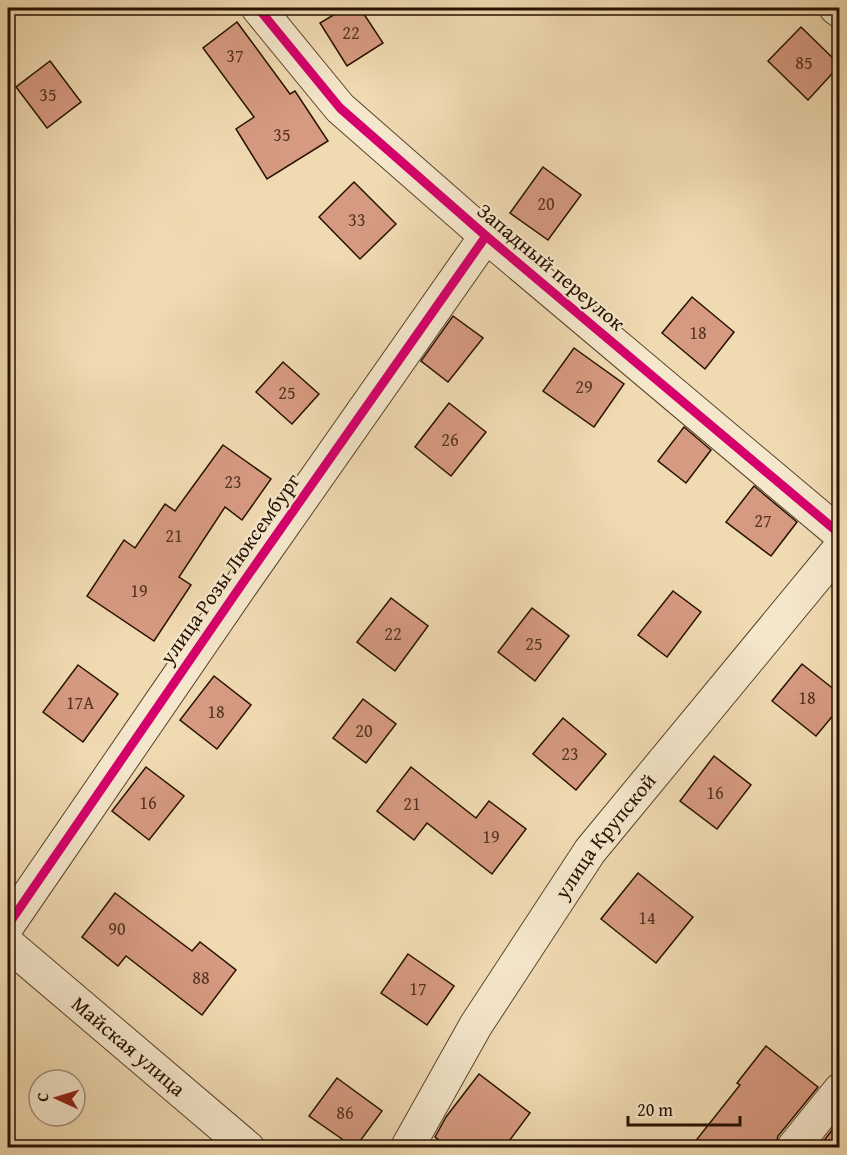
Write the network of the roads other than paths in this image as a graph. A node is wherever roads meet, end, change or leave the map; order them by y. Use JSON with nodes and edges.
{"nodes":[{"id":1,"x":258,"y":8,"type":"edge"},
{"id":2,"x":486,"y":236,"type":"junction"},
{"id":3,"x":840,"y":534,"type":"edge"},
{"id":4,"x":840,"y":548,"type":"edge"},
{"id":5,"x":8,"y":925,"type":"edge"},
{"id":6,"x":8,"y":944,"type":"edge"},
{"id":7,"x":840,"y":1090,"type":"edge"},
{"id":8,"x":248,"y":1148,"type":"edge"},
{"id":9,"x":407,"y":1148,"type":"edge"},
{"id":10,"x":793,"y":1148,"type":"edge"}],
"edges":[{"from":1,"to":2,"type":"street","name":"Западный переулок"},
{"from":2,"to":3,"type":"street","name":"Западный переулок"},
{"from":2,"to":5,"type":"street","name":"улица Розы Люксембург"},
{"from":4,"to":9,"type":"street","name":"улица Крупской"},
{"from":6,"to":8,"type":"street","name":"Майская улица"},
{"from":7,"to":10,"type":"street"}]}
